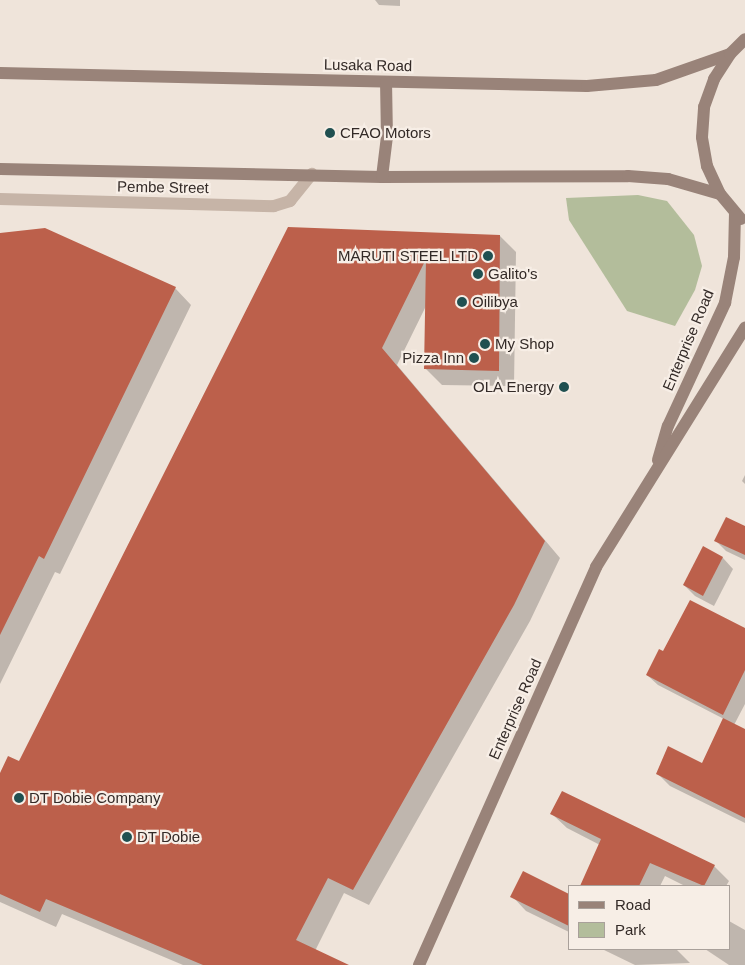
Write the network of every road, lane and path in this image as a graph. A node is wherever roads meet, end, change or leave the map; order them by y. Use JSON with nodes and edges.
{"nodes":[{"id":1,"x":745,"y":39,"type":"edge"},
{"id":2,"x":730,"y":54,"type":"junction"},
{"id":3,"x":0,"y":73,"type":"edge"},
{"id":4,"x":386,"y":82,"type":"junction"},
{"id":5,"x":0,"y":169,"type":"edge"},
{"id":6,"x":312,"y":174,"type":"junction"},
{"id":7,"x":382,"y":177,"type":"junction"},
{"id":8,"x":720,"y":194,"type":"junction"},
{"id":9,"x":0,"y":199,"type":"edge"},
{"id":10,"x":740,"y":218,"type":"edge"},
{"id":11,"x":745,"y":328,"type":"edge"},
{"id":12,"x":653,"y":474,"type":"junction"},
{"id":13,"x":419,"y":965,"type":"edge"}],
"edges":[{"from":1,"to":2,"type":"main road"},
{"from":2,"to":4,"type":"main road","name":"Lusaka Road"},
{"from":2,"to":8,"type":"main road"},
{"from":3,"to":4,"type":"main road","name":"Lusaka Road"},
{"from":4,"to":7,"type":"main road"},
{"from":5,"to":6,"type":"main road"},
{"from":6,"to":7,"type":"main road"},
{"from":6,"to":9,"type":"street","name":"Pembe Street"},
{"from":7,"to":8,"type":"main road"},
{"from":8,"to":10,"type":"main road"},
{"from":10,"to":12,"type":"main road","name":"Enterprise Road"},
{"from":11,"to":12,"type":"main road","name":"Enterprise Road"},
{"from":12,"to":13,"type":"main road","name":"Enterprise Road"}]}
